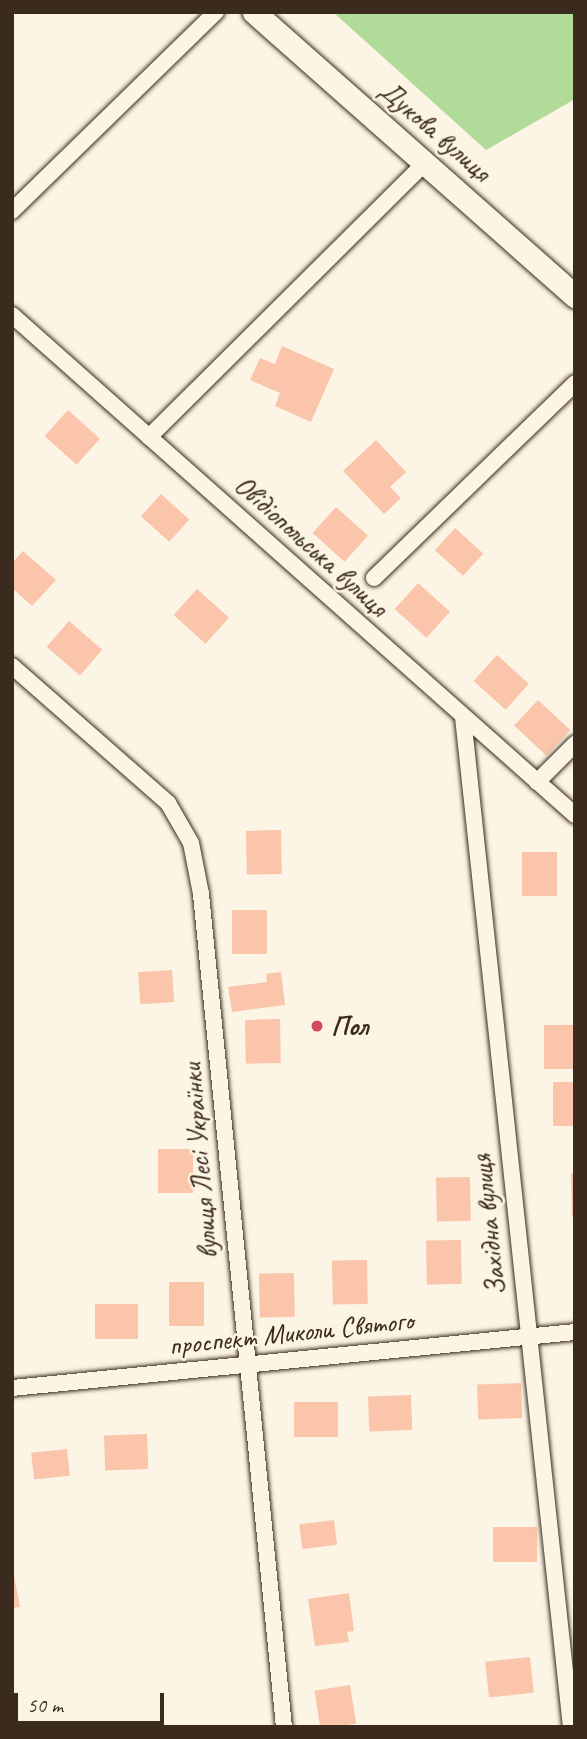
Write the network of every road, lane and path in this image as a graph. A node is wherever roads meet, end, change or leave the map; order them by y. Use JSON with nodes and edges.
{"nodes":[{"id":1,"x":216,"y":12,"type":"edge"},
{"id":2,"x":254,"y":12,"type":"edge"},
{"id":3,"x":426,"y":162,"type":"junction"},
{"id":4,"x":12,"y":211,"type":"edge"},
{"id":5,"x":575,"y":296,"type":"edge"},
{"id":6,"x":12,"y":315,"type":"edge"},
{"id":7,"x":575,"y":383,"type":"edge"},
{"id":8,"x":149,"y":437,"type":"junction"},
{"id":9,"x":374,"y":578,"type":"dead end"},
{"id":10,"x":12,"y":666,"type":"edge"},
{"id":11,"x":463,"y":717,"type":"junction"},
{"id":12,"x":575,"y":744,"type":"edge"},
{"id":13,"x":537,"y":782,"type":"junction"},
{"id":14,"x":575,"y":816,"type":"edge"},
{"id":15,"x":575,"y":1332,"type":"edge"},
{"id":16,"x":527,"y":1337,"type":"junction"},
{"id":17,"x":245,"y":1362,"type":"junction"},
{"id":18,"x":12,"y":1388,"type":"edge"},
{"id":19,"x":284,"y":1727,"type":"edge"},
{"id":20,"x":571,"y":1727,"type":"edge"}],
"edges":[{"from":1,"to":4,"type":"street"},
{"from":2,"to":3,"type":"street","name":"Дукова вулиця"},
{"from":3,"to":5,"type":"street","name":"Дукова вулиця"},
{"from":3,"to":8,"type":"street"},
{"from":6,"to":8,"type":"street","name":"Овідіопольська вулиця"},
{"from":7,"to":9,"type":"street"},
{"from":8,"to":11,"type":"street","name":"Овідіопольська вулиця"},
{"from":10,"to":17,"type":"street","name":"вулиця Лесі Українки"},
{"from":11,"to":13,"type":"street","name":"Овідіопольська вулиця"},
{"from":11,"to":16,"type":"street","name":"Західна вулиця"},
{"from":12,"to":13,"type":"street"},
{"from":13,"to":14,"type":"street","name":"Овідіопольська вулиця"},
{"from":15,"to":16,"type":"street","name":"проспект Миколи Святого"},
{"from":16,"to":17,"type":"street","name":"проспект Миколи Святого"},
{"from":16,"to":20,"type":"street","name":"Західна вулиця"},
{"from":17,"to":18,"type":"street","name":"проспект Миколи Святого"},
{"from":17,"to":19,"type":"street","name":"вулиця Лесі Українки"}]}
